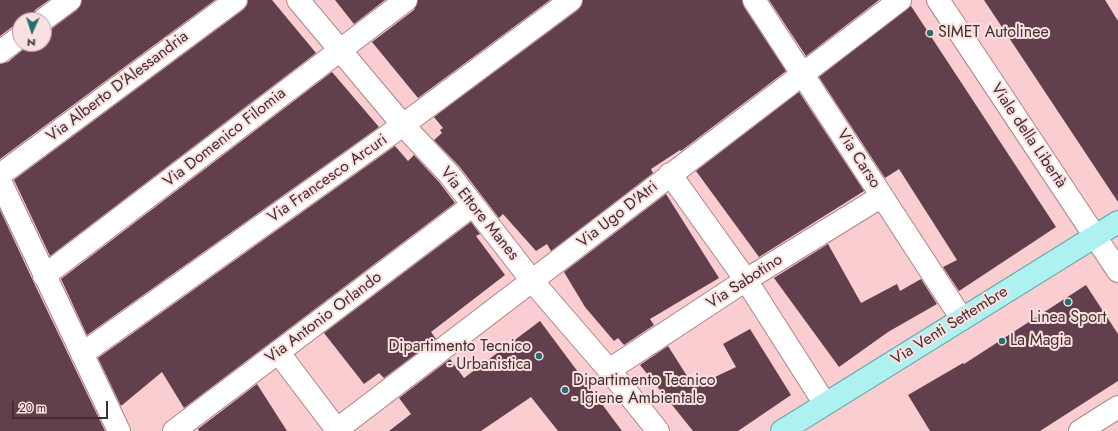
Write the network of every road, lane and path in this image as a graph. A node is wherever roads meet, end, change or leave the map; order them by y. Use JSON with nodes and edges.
{"nodes":[{"id":1,"x":70,"y":0,"type":"edge"},
{"id":2,"x":236,"y":0,"type":"edge"},
{"id":3,"x":298,"y":0,"type":"edge"},
{"id":4,"x":406,"y":0,"type":"edge"},
{"id":5,"x":571,"y":0,"type":"edge"},
{"id":6,"x":754,"y":0,"type":"edge"},
{"id":7,"x":900,"y":0,"type":"edge"},
{"id":8,"x":938,"y":0,"type":"edge"},
{"id":9,"x":52,"y":13,"type":"edge"},
{"id":10,"x":12,"y":43,"type":"edge"},
{"id":11,"x":340,"y":49,"type":"junction"},
{"id":12,"x":0,"y":52,"type":"edge"},
{"id":13,"x":803,"y":73,"type":"junction"},
{"id":14,"x":403,"y":125,"type":"junction"},
{"id":15,"x":670,"y":174,"type":"junction"},
{"id":16,"x":0,"y":175,"type":"edge"},
{"id":17,"x":0,"y":181,"type":"edge"},
{"id":18,"x":882,"y":196,"type":"junction"},
{"id":19,"x":474,"y":204,"type":"junction"},
{"id":20,"x":1118,"y":222,"type":"edge"},
{"id":21,"x":1095,"y":237,"type":"junction"},
{"id":22,"x":1118,"y":271,"type":"edge"},
{"id":23,"x":44,"y":276,"type":"junction"},
{"id":24,"x":746,"y":280,"type":"junction"},
{"id":25,"x":533,"y":282,"type":"junction"},
{"id":26,"x":962,"y":319,"type":"junction"},
{"id":27,"x":278,"y":352,"type":"junction"},
{"id":28,"x":82,"y":354,"type":"junction"},
{"id":29,"x":609,"y":370,"type":"junction"},
{"id":30,"x":825,"y":404,"type":"junction"},
{"id":31,"x":1118,"y":407,"type":"edge"},
{"id":32,"x":336,"y":430,"type":"edge"},
{"id":33,"x":119,"y":431,"type":"edge"},
{"id":34,"x":174,"y":431,"type":"edge"},
{"id":35,"x":658,"y":431,"type":"edge"},
{"id":36,"x":782,"y":431,"type":"edge"},
{"id":37,"x":1080,"y":431,"type":"edge"}],
"edges":[{"from":1,"to":9,"type":"street"},
{"from":2,"to":16,"type":"street","name":"Via Alberto D'Alessandria"},
{"from":3,"to":11,"type":"street","name":"Via Ettore Manes"},
{"from":4,"to":11,"type":"street","name":"Via Domenico Filomia"},
{"from":5,"to":14,"type":"street","name":"Via Francesco Arcuri"},
{"from":6,"to":13,"type":"street","name":"Via Carso"},
{"from":7,"to":13,"type":"street","name":"Via Ugo D'Atri"},
{"from":8,"to":21,"type":"street","name":"Viale della Libertà"},
{"from":10,"to":12,"type":"street"},
{"from":11,"to":14,"type":"street","name":"Via Ettore Manes"},
{"from":11,"to":23,"type":"street","name":"Via Domenico Filomia"},
{"from":13,"to":15,"type":"street","name":"Via Ugo D'Atri"},
{"from":13,"to":18,"type":"street","name":"Via Carso"},
{"from":14,"to":19,"type":"street","name":"Via Ettore Manes"},
{"from":14,"to":28,"type":"street","name":"Via Francesco Arcuri"},
{"from":15,"to":24,"type":"street"},
{"from":15,"to":25,"type":"street","name":"Via Ugo D'Atri"},
{"from":17,"to":23,"type":"street"},
{"from":18,"to":24,"type":"street","name":"Via Sabotino"},
{"from":18,"to":26,"type":"street","name":"Via Carso"},
{"from":19,"to":25,"type":"street","name":"Via Ettore Manes"},
{"from":19,"to":27,"type":"street","name":"Via Antonio Orlando"},
{"from":20,"to":21,"type":"main road","name":"Via Venti Settembre"},
{"from":21,"to":22,"type":"street","name":"Viale della Libertà"},
{"from":21,"to":26,"type":"main road","name":"Via Venti Settembre"},
{"from":23,"to":28,"type":"street"},
{"from":24,"to":29,"type":"street","name":"Via Sabotino"},
{"from":24,"to":30,"type":"street"},
{"from":25,"to":29,"type":"street","name":"Via Ettore Manes"},
{"from":25,"to":32,"type":"street","name":"Via Ugo D'Atri"},
{"from":26,"to":30,"type":"main road","name":"Via Venti Settembre"},
{"from":27,"to":32,"type":"street"},
{"from":27,"to":34,"type":"street","name":"Via Antonio Orlando"},
{"from":28,"to":33,"type":"street"},
{"from":29,"to":35,"type":"street","name":"Via Ettore Manes"},
{"from":30,"to":36,"type":"main road","name":"Via Venti Settembre"},
{"from":31,"to":37,"type":"street"}]}
